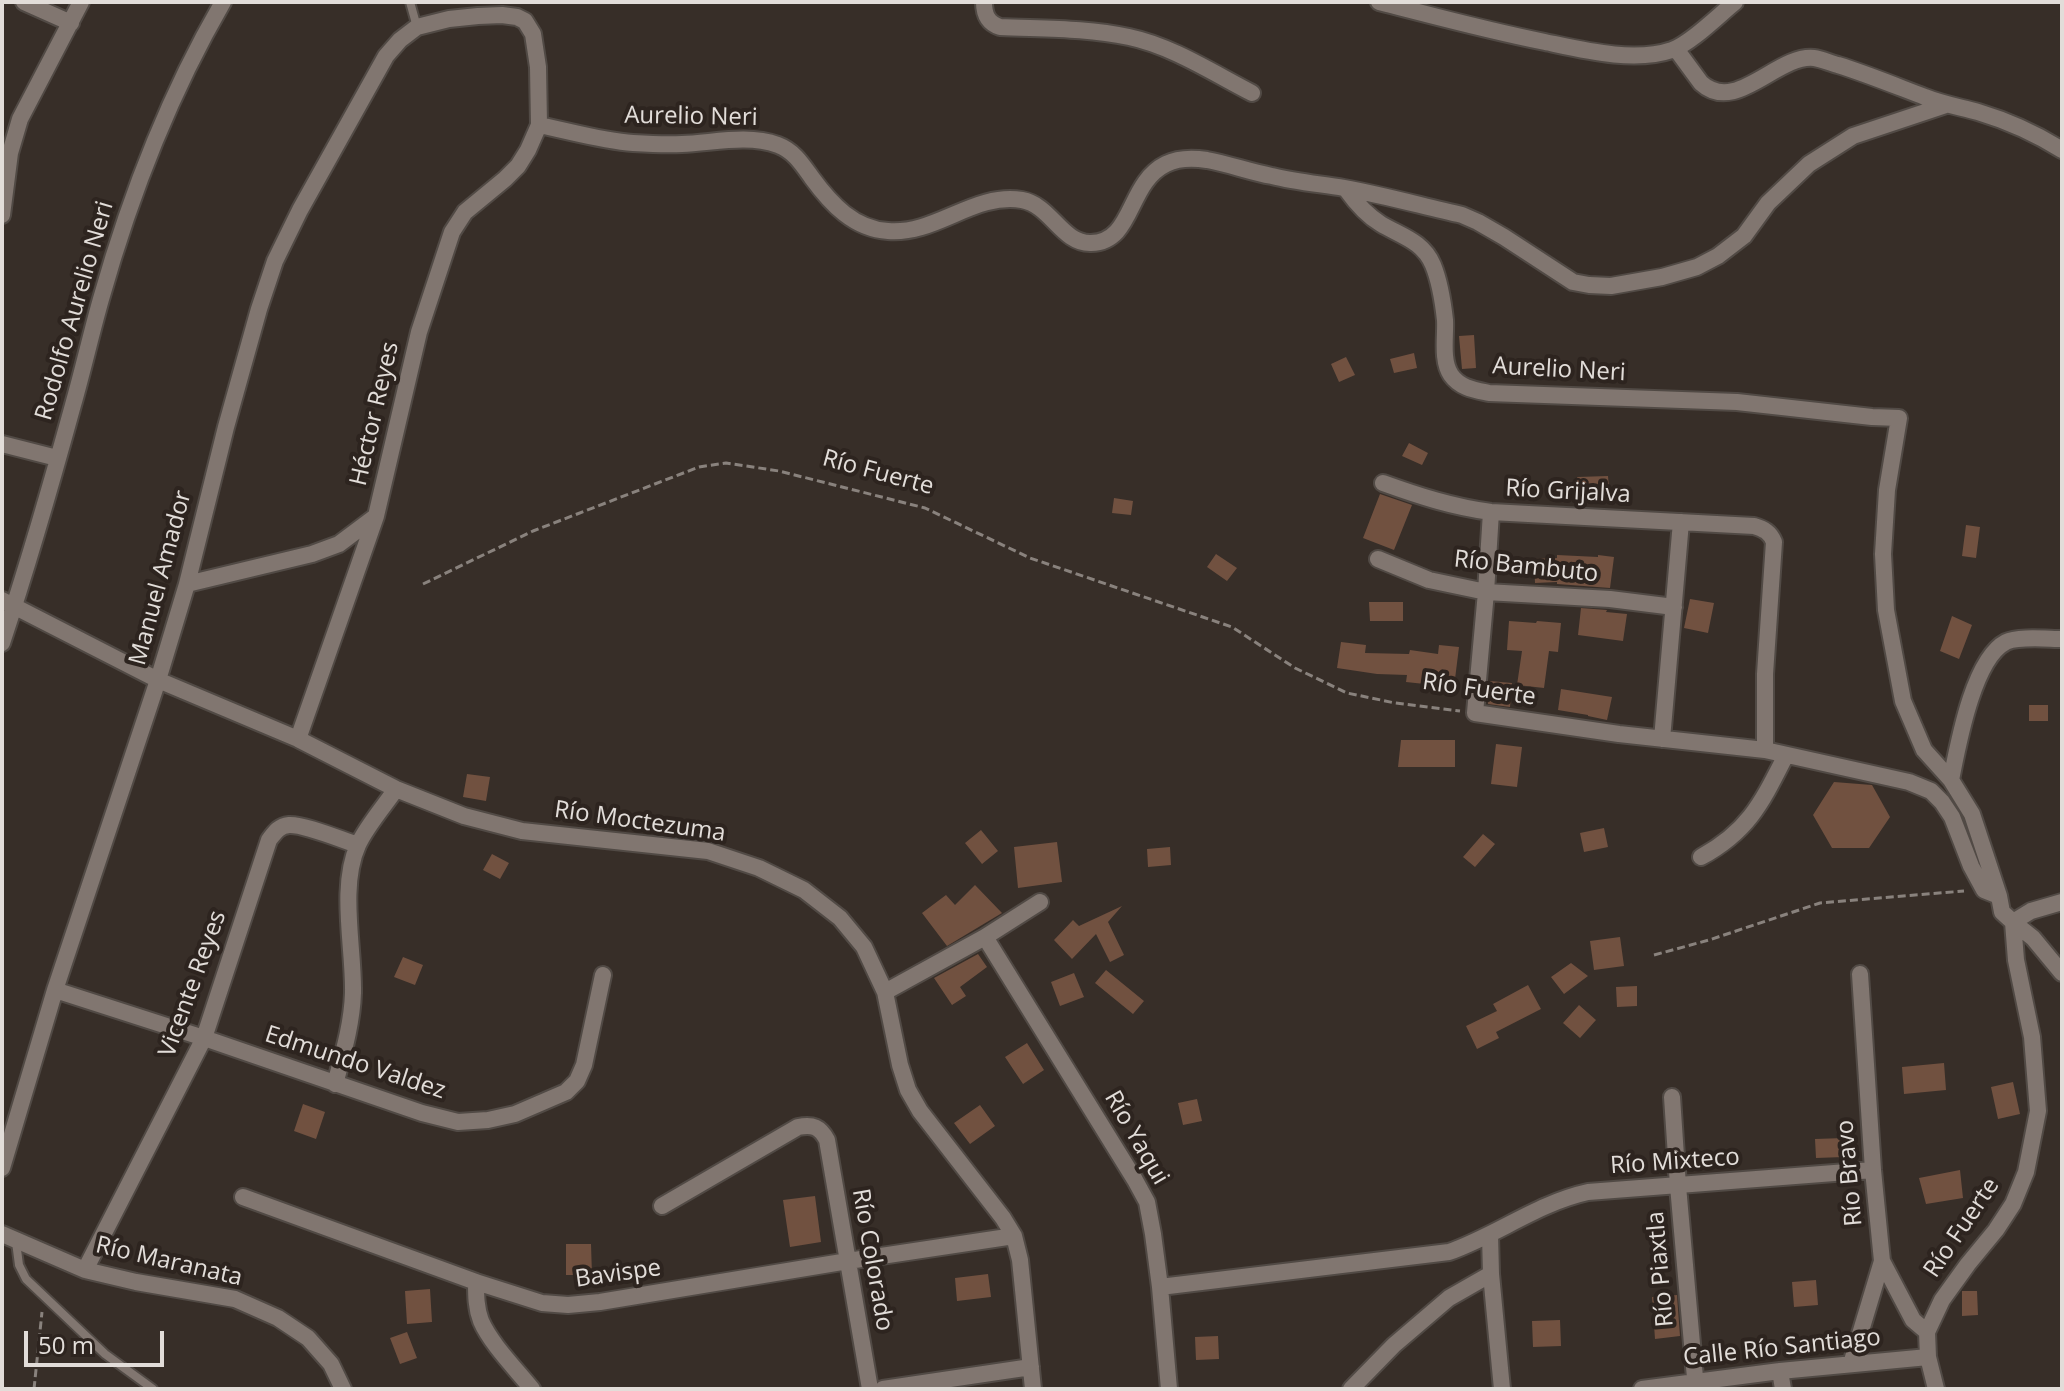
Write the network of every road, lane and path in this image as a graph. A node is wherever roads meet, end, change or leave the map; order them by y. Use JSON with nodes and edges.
{"nodes":[{"id":1,"x":24,"y":2,"type":"edge"},
{"id":2,"x":81,"y":2,"type":"edge"},
{"id":3,"x":223,"y":2,"type":"edge"},
{"id":4,"x":410,"y":2,"type":"edge"},
{"id":5,"x":984,"y":2,"type":"edge"},
{"id":6,"x":1379,"y":2,"type":"edge"},
{"id":7,"x":1735,"y":2,"type":"edge"},
{"id":8,"x":58,"y":9,"type":"edge"},
{"id":9,"x":71,"y":23,"type":"junction"},
{"id":10,"x":417,"y":27,"type":"junction"},
{"id":11,"x":1676,"y":49,"type":"junction"},
{"id":12,"x":1252,"y":93,"type":"dead end"},
{"id":13,"x":1946,"y":105,"type":"junction"},
{"id":14,"x":539,"y":125,"type":"junction"},
{"id":15,"x":2062,"y":150,"type":"edge"},
{"id":16,"x":6,"y":152,"type":"edge"},
{"id":17,"x":1346,"y":189,"type":"junction"},
{"id":18,"x":2,"y":215,"type":"edge"},
{"id":19,"x":2,"y":444,"type":"edge"},
{"id":20,"x":57,"y":458,"type":"junction"},
{"id":21,"x":1383,"y":483,"type":"dead end"},
{"id":22,"x":1491,"y":512,"type":"junction"},
{"id":23,"x":376,"y":516,"type":"junction"},
{"id":24,"x":1681,"y":522,"type":"junction"},
{"id":25,"x":1378,"y":559,"type":"dead end"},
{"id":26,"x":187,"y":584,"type":"junction"},
{"id":27,"x":423,"y":584,"type":"dead end"},
{"id":28,"x":1486,"y":592,"type":"junction"},
{"id":29,"x":8,"y":603,"type":"edge"},
{"id":30,"x":1674,"y":607,"type":"junction"},
{"id":31,"x":2062,"y":639,"type":"edge"},
{"id":32,"x":2,"y":643,"type":"edge"},
{"id":33,"x":158,"y":680,"type":"junction"},
{"id":34,"x":1475,"y":713,"type":"junction"},
{"id":35,"x":298,"y":739,"type":"junction"},
{"id":36,"x":1662,"y":739,"type":"junction"},
{"id":37,"x":1765,"y":750,"type":"junction"},
{"id":38,"x":1786,"y":755,"type":"junction"},
{"id":39,"x":1951,"y":780,"type":"junction"},
{"id":40,"x":396,"y":789,"type":"junction"},
{"id":41,"x":358,"y":845,"type":"junction"},
{"id":42,"x":1701,"y":857,"type":"dead end"},
{"id":43,"x":1992,"y":893,"type":"junction"},
{"id":44,"x":1040,"y":902,"type":"dead end"},
{"id":45,"x":2062,"y":902,"type":"edge"},
{"id":46,"x":2013,"y":922,"type":"junction"},
{"id":47,"x":985,"y":937,"type":"junction"},
{"id":48,"x":1654,"y":955,"type":"dead end"},
{"id":49,"x":2062,"y":973,"type":"edge"},
{"id":50,"x":1860,"y":974,"type":"dead end"},
{"id":51,"x":603,"y":975,"type":"dead end"},
{"id":52,"x":55,"y":990,"type":"junction"},
{"id":53,"x":885,"y":992,"type":"junction"},
{"id":54,"x":204,"y":1038,"type":"junction"},
{"id":55,"x":335,"y":1084,"type":"junction"},
{"id":56,"x":1672,"y":1097,"type":"dead end"},
{"id":57,"x":2,"y":1168,"type":"edge"},
{"id":58,"x":1873,"y":1170,"type":"junction"},
{"id":59,"x":1678,"y":1186,"type":"junction"},
{"id":60,"x":243,"y":1197,"type":"dead end"},
{"id":61,"x":662,"y":1206,"type":"dead end"},
{"id":62,"x":1490,"y":1234,"type":"junction"},
{"id":63,"x":1014,"y":1236,"type":"junction"},
{"id":64,"x":9,"y":1238,"type":"edge"},
{"id":65,"x":848,"y":1261,"type":"junction"},
{"id":66,"x":1882,"y":1261,"type":"junction"},
{"id":67,"x":85,"y":1270,"type":"junction"},
{"id":68,"x":1491,"y":1274,"type":"junction"},
{"id":69,"x":476,"y":1282,"type":"junction"},
{"id":70,"x":1160,"y":1287,"type":"junction"},
{"id":71,"x":44,"y":1296,"type":"junction"},
{"id":72,"x":1927,"y":1332,"type":"junction"},
{"id":73,"x":1928,"y":1357,"type":"junction"},
{"id":74,"x":1851,"y":1364,"type":"junction"},
{"id":75,"x":1031,"y":1367,"type":"junction"},
{"id":76,"x":1780,"y":1371,"type":"junction"},
{"id":77,"x":1695,"y":1385,"type":"edge"},
{"id":78,"x":34,"y":1389,"type":"edge"},
{"id":79,"x":153,"y":1389,"type":"edge"},
{"id":80,"x":343,"y":1389,"type":"edge"},
{"id":81,"x":532,"y":1389,"type":"edge"},
{"id":82,"x":870,"y":1389,"type":"edge"},
{"id":83,"x":883,"y":1389,"type":"edge"},
{"id":84,"x":1033,"y":1389,"type":"edge"},
{"id":85,"x":1169,"y":1389,"type":"edge"},
{"id":86,"x":1351,"y":1389,"type":"edge"},
{"id":87,"x":1502,"y":1389,"type":"edge"},
{"id":88,"x":1642,"y":1389,"type":"edge"},
{"id":89,"x":1783,"y":1389,"type":"edge"},
{"id":90,"x":1936,"y":1389,"type":"edge"}],
"edges":[{"from":1,"to":8,"type":"street"},
{"from":2,"to":9,"type":"street"},
{"from":3,"to":20,"type":"street","name":"Rodolfo Aurelio Neri"},
{"from":4,"to":10,"type":"lane"},
{"from":5,"to":12,"type":"street"},
{"from":6,"to":11,"type":"street"},
{"from":7,"to":11,"type":"street"},
{"from":8,"to":9,"type":"street"},
{"from":9,"to":16,"type":"street"},
{"from":10,"to":14,"type":"street"},
{"from":10,"to":26,"type":"street","name":"Manuel Amador"},
{"from":11,"to":13,"type":"street"},
{"from":13,"to":15,"type":"street"},
{"from":13,"to":17,"type":"street","name":"Aurelio Neri"},
{"from":14,"to":17,"type":"street","name":"Aurelio Neri"},
{"from":14,"to":23,"type":"street","name":"Héctor Reyes"},
{"from":16,"to":18,"type":"street"},
{"from":17,"to":39,"type":"street","name":"Aurelio Neri"},
{"from":19,"to":20,"type":"street"},
{"from":20,"to":29,"type":"street","name":"Rodolfo Aurelio Neri"},
{"from":21,"to":22,"type":"street","name":"Río Grijalva"},
{"from":22,"to":24,"type":"street","name":"Río Grijalva"},
{"from":22,"to":28,"type":"street"},
{"from":23,"to":26,"type":"street"},
{"from":23,"to":35,"type":"street","name":"Héctor Reyes"},
{"from":24,"to":30,"type":"street"},
{"from":24,"to":37,"type":"street","name":"Río Grijalva"},
{"from":25,"to":28,"type":"street","name":"Río Bambuto"},
{"from":26,"to":33,"type":"street","name":"Manuel Amador"},
{"from":27,"to":34,"type":"path","name":"Río Fuerte"},
{"from":28,"to":30,"type":"street","name":"Río Bambuto"},
{"from":28,"to":34,"type":"street"},
{"from":29,"to":32,"type":"street","name":"Rodolfo Aurelio Neri"},
{"from":29,"to":33,"type":"street","name":"Río Moctezuma"},
{"from":30,"to":36,"type":"street"},
{"from":31,"to":39,"type":"street"},
{"from":33,"to":35,"type":"street","name":"Río Moctezuma"},
{"from":33,"to":52,"type":"street","name":"Manuel Amador"},
{"from":34,"to":36,"type":"street","name":"Río Fuerte"},
{"from":35,"to":40,"type":"street","name":"Río Moctezuma"},
{"from":36,"to":37,"type":"street","name":"Río Fuerte"},
{"from":37,"to":38,"type":"street","name":"Río Fuerte"},
{"from":38,"to":42,"type":"street"},
{"from":38,"to":43,"type":"street","name":"Río Fuerte"},
{"from":39,"to":43,"type":"street"},
{"from":40,"to":41,"type":"street"},
{"from":40,"to":53,"type":"street","name":"Río Moctezuma"},
{"from":41,"to":54,"type":"street","name":"Vicente Reyes"},
{"from":41,"to":55,"type":"street"},
{"from":43,"to":46,"type":"street","name":"Río Fuerte"},
{"from":43,"to":48,"type":"path"},
{"from":44,"to":47,"type":"street"},
{"from":45,"to":46,"type":"street"},
{"from":46,"to":49,"type":"street"},
{"from":46,"to":72,"type":"street","name":"Río Fuerte"},
{"from":47,"to":53,"type":"street"},
{"from":47,"to":70,"type":"street","name":"Río Yaqui"},
{"from":50,"to":58,"type":"street","name":"Río Bravo"},
{"from":51,"to":55,"type":"street","name":"Edmundo Valdez"},
{"from":52,"to":54,"type":"street","name":"Edmundo Valdez"},
{"from":52,"to":57,"type":"street","name":"Manuel Amador"},
{"from":53,"to":63,"type":"street","name":"Río Moctezuma"},
{"from":54,"to":55,"type":"street","name":"Edmundo Valdez"},
{"from":54,"to":67,"type":"street","name":"Vicente Reyes"},
{"from":56,"to":59,"type":"street","name":"Río Piaxtla"},
{"from":58,"to":59,"type":"street","name":"Río Mixteco"},
{"from":58,"to":66,"type":"street","name":"Río Bravo"},
{"from":59,"to":62,"type":"street","name":"Río Mixteco"},
{"from":59,"to":77,"type":"street","name":"Río Piaxtla"},
{"from":60,"to":69,"type":"street","name":"Bavispe"},
{"from":61,"to":65,"type":"street","name":"Río Colorado"},
{"from":62,"to":68,"type":"street"},
{"from":62,"to":70,"type":"street","name":"Río Mixteco"},
{"from":63,"to":65,"type":"street","name":"Bavispe"},
{"from":63,"to":75,"type":"street","name":"Río Moctezuma"},
{"from":64,"to":67,"type":"street","name":"Río Maranata"},
{"from":64,"to":71,"type":"lane"},
{"from":65,"to":69,"type":"street","name":"Bavispe"},
{"from":65,"to":82,"type":"street","name":"Río Colorado"},
{"from":66,"to":72,"type":"street"},
{"from":66,"to":74,"type":"street","name":"Río Bravo"},
{"from":67,"to":80,"type":"street","name":"Río Maranata"},
{"from":68,"to":86,"type":"street"},
{"from":68,"to":87,"type":"street"},
{"from":69,"to":81,"type":"street"},
{"from":70,"to":85,"type":"street","name":"Río Yaqui"},
{"from":71,"to":78,"type":"path"},
{"from":71,"to":79,"type":"lane"},
{"from":72,"to":73,"type":"street","name":"Río Fuerte"},
{"from":73,"to":74,"type":"street","name":"Calle Río Santiago"},
{"from":73,"to":90,"type":"street","name":"Río Fuerte"},
{"from":74,"to":76,"type":"street","name":"Calle Río Santiago"},
{"from":75,"to":83,"type":"street"},
{"from":75,"to":84,"type":"street","name":"Río Moctezuma"},
{"from":76,"to":77,"type":"street","name":"Calle Río Santiago"},
{"from":76,"to":89,"type":"street"},
{"from":77,"to":88,"type":"street","name":"Calle Río Santiago"}]}
